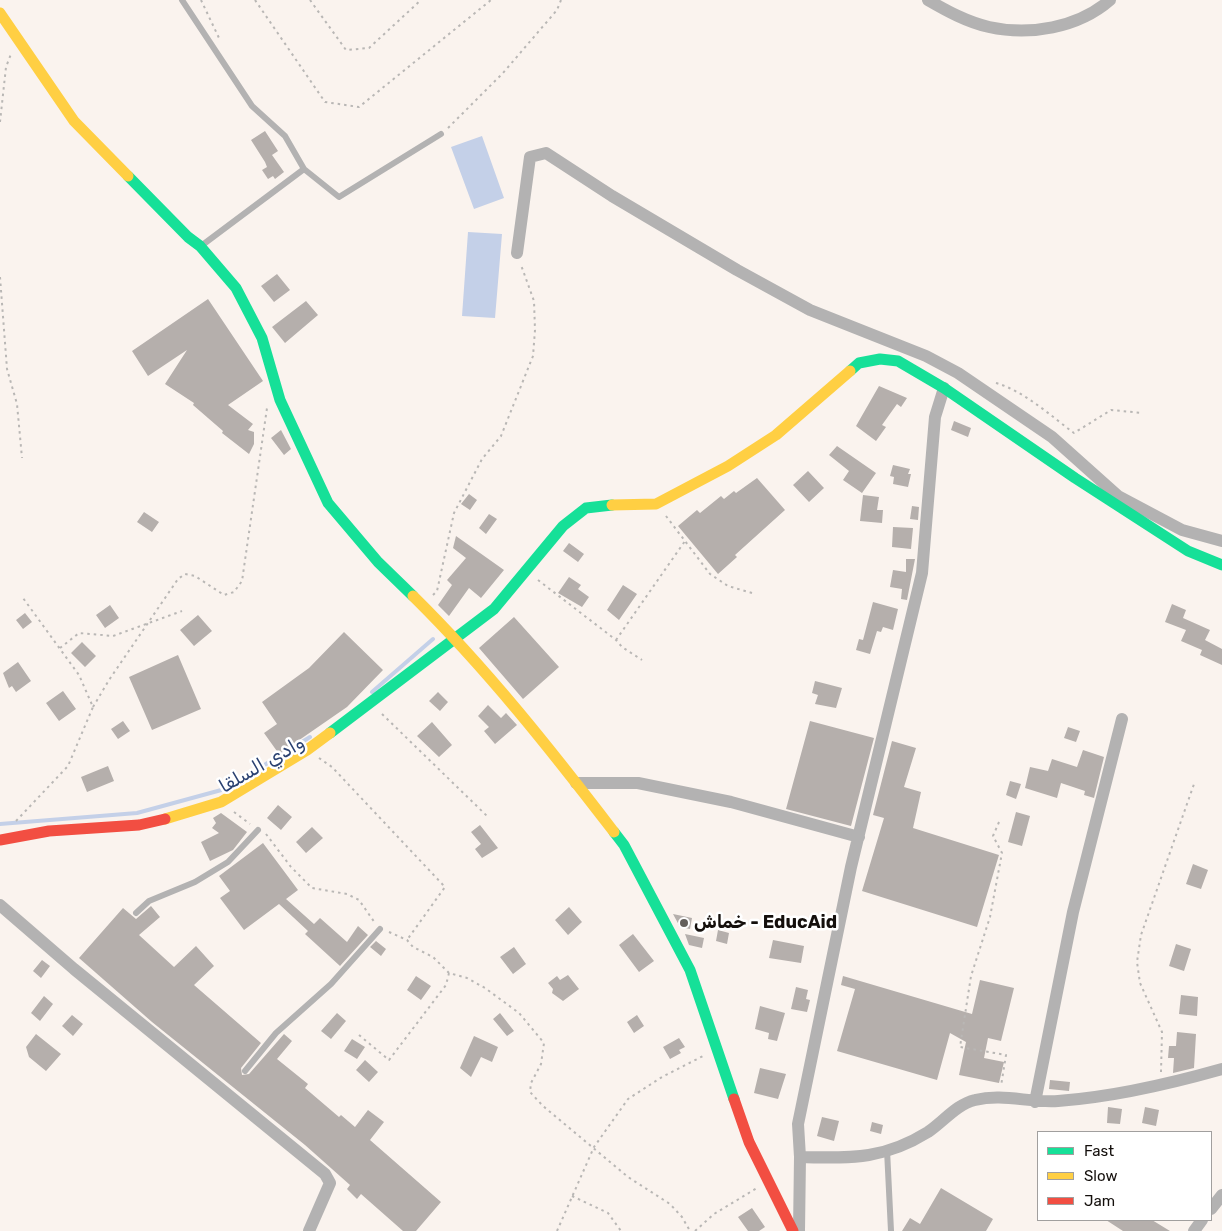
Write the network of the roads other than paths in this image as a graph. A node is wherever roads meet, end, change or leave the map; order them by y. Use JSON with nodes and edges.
{"nodes":[{"id":1,"x":182,"y":0,"type":"edge"},
{"id":2,"x":928,"y":0,"type":"edge"},
{"id":3,"x":1110,"y":0,"type":"edge"},
{"id":4,"x":0,"y":13,"type":"edge"},
{"id":5,"x":441,"y":134,"type":"road end"},
{"id":6,"x":304,"y":169,"type":"junction"},
{"id":7,"x":200,"y":246,"type":"junction"},
{"id":8,"x":517,"y":253,"type":"road end"},
{"id":9,"x":944,"y":388,"type":"junction"},
{"id":10,"x":1222,"y":541,"type":"edge"},
{"id":11,"x":1222,"y":565,"type":"edge"},
{"id":12,"x":457,"y":639,"type":"junction"},
{"id":13,"x":1122,"y":719,"type":"dead end"},
{"id":14,"x":576,"y":783,"type":"junction"},
{"id":15,"x":258,"y":830,"type":"road end"},
{"id":16,"x":859,"y":837,"type":"junction"},
{"id":17,"x":0,"y":840,"type":"edge"},
{"id":18,"x":0,"y":905,"type":"edge"},
{"id":19,"x":136,"y":913,"type":"dead end"},
{"id":20,"x":380,"y":929,"type":"road end"},
{"id":21,"x":1222,"y":1069,"type":"edge"},
{"id":22,"x":245,"y":1072,"type":"dead end"},
{"id":23,"x":1035,"y":1102,"type":"junction"},
{"id":24,"x":888,"y":1150,"type":"junction"},
{"id":25,"x":800,"y":1157,"type":"junction"},
{"id":26,"x":1222,"y":1196,"type":"edge"},
{"id":27,"x":1212,"y":1208,"type":"edge"},
{"id":28,"x":309,"y":1231,"type":"edge"},
{"id":29,"x":793,"y":1231,"type":"edge"},
{"id":30,"x":799,"y":1231,"type":"edge"},
{"id":31,"x":891,"y":1231,"type":"edge"}],
"edges":[{"from":1,"to":6,"type":"lane"},
{"from":2,"to":3,"type":"street"},
{"from":4,"to":7,"type":"street"},
{"from":5,"to":6,"type":"lane"},
{"from":6,"to":7,"type":"lane"},
{"from":7,"to":12,"type":"street"},
{"from":8,"to":10,"type":"street"},
{"from":9,"to":11,"type":"street"},
{"from":9,"to":12,"type":"street"},
{"from":9,"to":16,"type":"street"},
{"from":12,"to":14,"type":"street"},
{"from":12,"to":17,"type":"street"},
{"from":13,"to":23,"type":"street"},
{"from":14,"to":16,"type":"street"},
{"from":14,"to":29,"type":"street"},
{"from":15,"to":19,"type":"lane"},
{"from":16,"to":25,"type":"street"},
{"from":18,"to":28,"type":"street"},
{"from":20,"to":22,"type":"lane"},
{"from":21,"to":23,"type":"street"},
{"from":23,"to":24,"type":"street"},
{"from":24,"to":25,"type":"street"},
{"from":24,"to":31,"type":"lane"},
{"from":25,"to":30,"type":"street"},
{"from":26,"to":27,"type":"street"}]}
